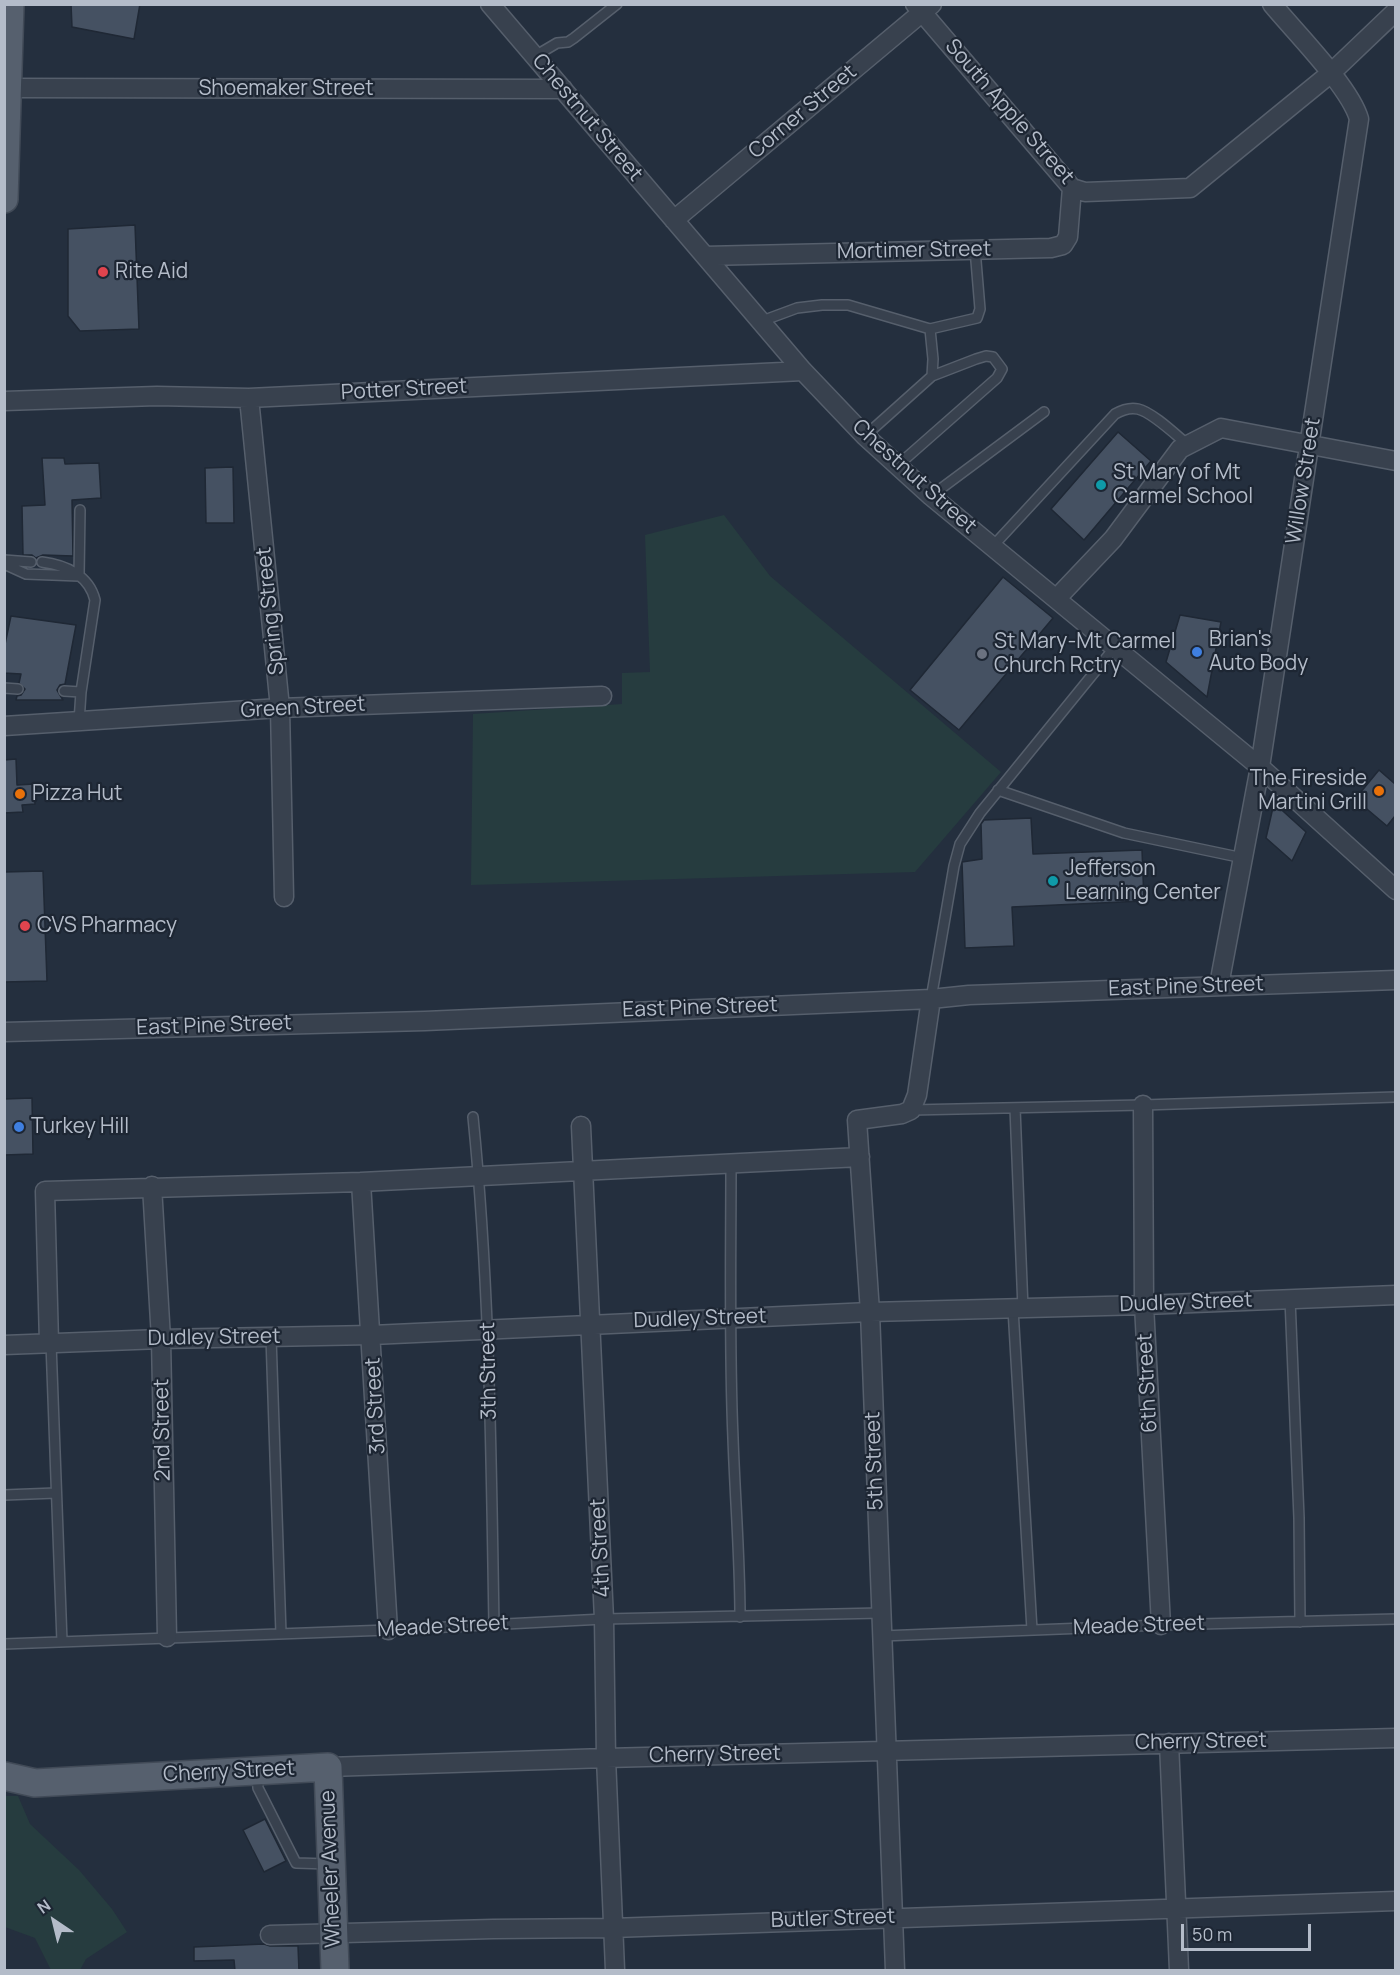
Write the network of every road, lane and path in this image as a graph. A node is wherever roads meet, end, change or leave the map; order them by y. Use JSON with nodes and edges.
{"nodes":[{"id":1,"x":10,"y":4,"type":"edge"},
{"id":2,"x":490,"y":4,"type":"edge"},
{"id":3,"x":617,"y":4,"type":"edge"},
{"id":4,"x":1272,"y":4,"type":"edge"},
{"id":5,"x":923,"y":7,"type":"edge"},
{"id":6,"x":1395,"y":11,"type":"edge"},
{"id":7,"x":535,"y":56,"type":"junction"},
{"id":8,"x":1331,"y":73,"type":"junction"},
{"id":9,"x":8,"y":88,"type":"junction"},
{"id":10,"x":563,"y":89,"type":"junction"},
{"id":11,"x":5,"y":138,"type":"edge"},
{"id":12,"x":1072,"y":188,"type":"junction"},
{"id":13,"x":4,"y":199,"type":"edge"},
{"id":14,"x":674,"y":220,"type":"junction"},
{"id":15,"x":975,"y":249,"type":"junction"},
{"id":16,"x":705,"y":256,"type":"junction"},
{"id":17,"x":762,"y":321,"type":"junction"},
{"id":18,"x":930,"y":329,"type":"junction"},
{"id":19,"x":803,"y":371,"type":"junction"},
{"id":20,"x":932,"y":376,"type":"junction"},
{"id":21,"x":249,"y":398,"type":"junction"},
{"id":22,"x":4,"y":401,"type":"edge"},
{"id":23,"x":1044,"y":412,"type":"dead end"},
{"id":24,"x":865,"y":436,"type":"junction"},
{"id":25,"x":1188,"y":445,"type":"junction"},
{"id":26,"x":1310,"y":446,"type":"junction"},
{"id":27,"x":1395,"y":460,"type":"edge"},
{"id":28,"x":897,"y":466,"type":"junction"},
{"id":29,"x":931,"y":496,"type":"junction"},
{"id":30,"x":80,"y":510,"type":"dead end"},
{"id":31,"x":993,"y":546,"type":"junction"},
{"id":32,"x":4,"y":562,"type":"edge"},
{"id":33,"x":80,"y":576,"type":"junction"},
{"id":34,"x":1057,"y":598,"type":"junction"},
{"id":35,"x":1115,"y":647,"type":"junction"},
{"id":36,"x":4,"y":688,"type":"edge"},
{"id":37,"x":18,"y":689,"type":"dead end"},
{"id":38,"x":64,"y":692,"type":"dead end"},
{"id":39,"x":81,"y":692,"type":"junction"},
{"id":40,"x":602,"y":696,"type":"dead end"},
{"id":41,"x":280,"y":708,"type":"junction"},
{"id":42,"x":79,"y":722,"type":"junction"},
{"id":43,"x":4,"y":726,"type":"edge"},
{"id":44,"x":1260,"y":767,"type":"junction"},
{"id":45,"x":998,"y":790,"type":"junction"},
{"id":46,"x":1243,"y":858,"type":"junction"},
{"id":47,"x":1395,"y":890,"type":"edge"},
{"id":48,"x":284,"y":897,"type":"dead end"},
{"id":49,"x":1395,"y":980,"type":"edge"},
{"id":50,"x":1219,"y":985,"type":"junction"},
{"id":51,"x":931,"y":999,"type":"junction"},
{"id":52,"x":4,"y":1032,"type":"edge"},
{"id":53,"x":1395,"y":1097,"type":"edge"},
{"id":54,"x":1143,"y":1105,"type":"junction"},
{"id":55,"x":1015,"y":1108,"type":"junction"},
{"id":56,"x":911,"y":1110,"type":"junction"},
{"id":57,"x":473,"y":1117,"type":"dead end"},
{"id":58,"x":581,"y":1126,"type":"dead end"},
{"id":59,"x":860,"y":1157,"type":"junction"},
{"id":60,"x":731,"y":1163,"type":"junction"},
{"id":61,"x":582,"y":1170,"type":"junction"},
{"id":62,"x":479,"y":1176,"type":"junction"},
{"id":63,"x":361,"y":1182,"type":"junction"},
{"id":64,"x":152,"y":1186,"type":"junction"},
{"id":65,"x":1395,"y":1295,"type":"edge"},
{"id":66,"x":1290,"y":1299,"type":"junction"},
{"id":67,"x":1144,"y":1305,"type":"junction"},
{"id":68,"x":1018,"y":1309,"type":"junction"},
{"id":69,"x":870,"y":1312,"type":"junction"},
{"id":70,"x":731,"y":1318,"type":"junction"},
{"id":71,"x":591,"y":1324,"type":"junction"},
{"id":72,"x":488,"y":1329,"type":"junction"},
{"id":73,"x":372,"y":1335,"type":"junction"},
{"id":74,"x":271,"y":1337,"type":"junction"},
{"id":75,"x":161,"y":1339,"type":"junction"},
{"id":76,"x":50,"y":1343,"type":"junction"},
{"id":77,"x":4,"y":1345,"type":"edge"},
{"id":78,"x":56,"y":1493,"type":"junction"},
{"id":79,"x":4,"y":1495,"type":"edge"},
{"id":80,"x":881,"y":1614,"type":"junction"},
{"id":81,"x":740,"y":1617,"type":"junction"},
{"id":82,"x":604,"y":1619,"type":"junction"},
{"id":83,"x":1395,"y":1619,"type":"edge"},
{"id":84,"x":1300,"y":1622,"type":"junction"},
{"id":85,"x":494,"y":1625,"type":"junction"},
{"id":86,"x":1161,"y":1625,"type":"junction"},
{"id":87,"x":388,"y":1630,"type":"junction"},
{"id":88,"x":1032,"y":1630,"type":"junction"},
{"id":89,"x":281,"y":1634,"type":"junction"},
{"id":90,"x":882,"y":1636,"type":"junction"},
{"id":91,"x":167,"y":1637,"type":"junction"},
{"id":92,"x":62,"y":1642,"type":"junction"},
{"id":93,"x":4,"y":1644,"type":"edge"},
{"id":94,"x":1395,"y":1738,"type":"edge"},
{"id":95,"x":1169,"y":1743,"type":"junction"},
{"id":96,"x":886,"y":1751,"type":"junction"},
{"id":97,"x":606,"y":1758,"type":"junction"},
{"id":98,"x":328,"y":1767,"type":"junction"},
{"id":99,"x":256,"y":1771,"type":"junction"},
{"id":100,"x":4,"y":1776,"type":"edge"},
{"id":101,"x":331,"y":1864,"type":"junction"},
{"id":102,"x":1395,"y":1901,"type":"edge"},
{"id":103,"x":1176,"y":1907,"type":"junction"},
{"id":104,"x":893,"y":1917,"type":"junction"},
{"id":105,"x":612,"y":1928,"type":"junction"},
{"id":106,"x":333,"y":1932,"type":"junction"},
{"id":107,"x":270,"y":1935,"type":"dead end"},
{"id":108,"x":334,"y":1971,"type":"edge"},
{"id":109,"x":615,"y":1971,"type":"edge"},
{"id":110,"x":895,"y":1971,"type":"edge"},
{"id":111,"x":1179,"y":1971,"type":"edge"}],
"edges":[{"from":1,"to":9,"type":"main road"},
{"from":2,"to":7,"type":"street","name":"Chestnut Street"},
{"from":3,"to":7,"type":"lane"},
{"from":4,"to":8,"type":"street","name":"Willow Street"},
{"from":5,"to":12,"type":"street","name":"South Apple Street"},
{"from":5,"to":14,"type":"street","name":"Corner Street"},
{"from":6,"to":8,"type":"street"},
{"from":7,"to":10,"type":"street","name":"Chestnut Street"},
{"from":8,"to":12,"type":"street","name":"South Apple Street"},
{"from":8,"to":26,"type":"street","name":"Willow Street"},
{"from":9,"to":10,"type":"street","name":"Shoemaker Street"},
{"from":9,"to":11,"type":"main road"},
{"from":10,"to":14,"type":"street","name":"Chestnut Street"},
{"from":11,"to":13,"type":"main road"},
{"from":12,"to":15,"type":"street","name":"Mortimer Street"},
{"from":14,"to":16,"type":"street","name":"Chestnut Street"},
{"from":15,"to":16,"type":"street","name":"Mortimer Street"},
{"from":15,"to":18,"type":"lane"},
{"from":16,"to":17,"type":"street","name":"Chestnut Street"},
{"from":17,"to":18,"type":"lane"},
{"from":17,"to":19,"type":"street","name":"Chestnut Street"},
{"from":18,"to":20,"type":"lane"},
{"from":19,"to":21,"type":"street","name":"Potter Street"},
{"from":19,"to":24,"type":"street","name":"Chestnut Street"},
{"from":20,"to":24,"type":"lane"},
{"from":20,"to":28,"type":"lane"},
{"from":21,"to":22,"type":"street","name":"Potter Street"},
{"from":21,"to":41,"type":"street","name":"Spring Street"},
{"from":23,"to":29,"type":"lane"},
{"from":24,"to":28,"type":"street","name":"Chestnut Street"},
{"from":25,"to":26,"type":"street"},
{"from":25,"to":31,"type":"lane"},
{"from":25,"to":34,"type":"street"},
{"from":26,"to":27,"type":"street"},
{"from":26,"to":44,"type":"street","name":"Willow Street"},
{"from":28,"to":29,"type":"street","name":"Chestnut Street"},
{"from":29,"to":31,"type":"street","name":"Chestnut Street"},
{"from":30,"to":33,"type":"lane"},
{"from":31,"to":34,"type":"street","name":"Chestnut Street"},
{"from":32,"to":33,"type":"lane"},
{"from":32,"to":33,"type":"lane"},
{"from":33,"to":39,"type":"lane"},
{"from":34,"to":35,"type":"street","name":"Chestnut Street"},
{"from":35,"to":44,"type":"street","name":"Chestnut Street"},
{"from":35,"to":45,"type":"lane"},
{"from":36,"to":37,"type":"lane"},
{"from":38,"to":39,"type":"lane"},
{"from":39,"to":42,"type":"lane"},
{"from":40,"to":41,"type":"street","name":"Green Street"},
{"from":41,"to":42,"type":"street","name":"Green Street"},
{"from":41,"to":48,"type":"street","name":"Spring Street"},
{"from":42,"to":43,"type":"street","name":"Green Street"},
{"from":44,"to":46,"type":"street","name":"Willow Street"},
{"from":44,"to":47,"type":"street","name":"Chestnut Street"},
{"from":45,"to":46,"type":"lane"},
{"from":45,"to":51,"type":"lane"},
{"from":46,"to":50,"type":"street","name":"Willow Street"},
{"from":49,"to":50,"type":"street","name":"East Pine Street"},
{"from":50,"to":51,"type":"street","name":"East Pine Street"},
{"from":51,"to":52,"type":"street","name":"East Pine Street"},
{"from":51,"to":56,"type":"street"},
{"from":53,"to":54,"type":"lane"},
{"from":54,"to":55,"type":"lane"},
{"from":54,"to":67,"type":"street","name":"6th Street"},
{"from":55,"to":56,"type":"lane"},
{"from":55,"to":68,"type":"lane"},
{"from":56,"to":59,"type":"street","name":"5th Street"},
{"from":57,"to":62,"type":"lane","name":"3th Street"},
{"from":58,"to":61,"type":"street","name":"4th Street"},
{"from":59,"to":60,"type":"street"},
{"from":59,"to":69,"type":"street","name":"5th Street"},
{"from":60,"to":61,"type":"street"},
{"from":60,"to":70,"type":"lane"},
{"from":61,"to":62,"type":"street"},
{"from":61,"to":71,"type":"street","name":"4th Street"},
{"from":62,"to":63,"type":"street"},
{"from":62,"to":72,"type":"lane","name":"3th Street"},
{"from":63,"to":64,"type":"street"},
{"from":63,"to":73,"type":"street","name":"3rd Street"},
{"from":64,"to":75,"type":"street","name":"2nd Street"},
{"from":64,"to":76,"type":"street"},
{"from":65,"to":66,"type":"street","name":"Dudley Street"},
{"from":66,"to":67,"type":"street","name":"Dudley Street"},
{"from":66,"to":84,"type":"lane"},
{"from":67,"to":68,"type":"street","name":"Dudley Street"},
{"from":67,"to":86,"type":"street","name":"6th Street"},
{"from":68,"to":69,"type":"street","name":"Dudley Street"},
{"from":68,"to":88,"type":"lane"},
{"from":69,"to":70,"type":"street","name":"Dudley Street"},
{"from":69,"to":80,"type":"street","name":"5th Street"},
{"from":70,"to":71,"type":"street","name":"Dudley Street"},
{"from":70,"to":81,"type":"lane"},
{"from":71,"to":72,"type":"street","name":"Dudley Street"},
{"from":71,"to":82,"type":"street","name":"4th Street"},
{"from":72,"to":73,"type":"street","name":"Dudley Street"},
{"from":72,"to":85,"type":"lane","name":"3th Street"},
{"from":73,"to":74,"type":"street","name":"Dudley Street"},
{"from":73,"to":87,"type":"street","name":"3rd Street"},
{"from":74,"to":75,"type":"street","name":"Dudley Street"},
{"from":74,"to":89,"type":"lane"},
{"from":75,"to":76,"type":"street","name":"Dudley Street"},
{"from":75,"to":91,"type":"street","name":"2nd Street"},
{"from":76,"to":77,"type":"street","name":"Dudley Street"},
{"from":76,"to":78,"type":"lane"},
{"from":78,"to":79,"type":"lane"},
{"from":78,"to":92,"type":"lane"},
{"from":80,"to":81,"type":"lane","name":"Meade Street"},
{"from":80,"to":90,"type":"street","name":"5th Street"},
{"from":81,"to":82,"type":"lane","name":"Meade Street"},
{"from":82,"to":85,"type":"lane","name":"Meade Street"},
{"from":82,"to":97,"type":"street","name":"4th Street"},
{"from":83,"to":84,"type":"lane","name":"Meade Street"},
{"from":84,"to":86,"type":"lane","name":"Meade Street"},
{"from":85,"to":87,"type":"lane","name":"Meade Street"},
{"from":86,"to":88,"type":"lane","name":"Meade Street"},
{"from":87,"to":89,"type":"lane","name":"Meade Street"},
{"from":88,"to":90,"type":"lane","name":"Meade Street"},
{"from":89,"to":91,"type":"lane","name":"Meade Street"},
{"from":90,"to":96,"type":"street","name":"5th Street"},
{"from":91,"to":92,"type":"lane","name":"Meade Street"},
{"from":92,"to":93,"type":"lane","name":"Meade Street"},
{"from":94,"to":95,"type":"street","name":"Cherry Street"},
{"from":95,"to":96,"type":"street","name":"Cherry Street"},
{"from":95,"to":103,"type":"street"},
{"from":96,"to":97,"type":"street","name":"Cherry Street"},
{"from":96,"to":104,"type":"street","name":"5th Street"},
{"from":97,"to":98,"type":"street","name":"Cherry Street"},
{"from":97,"to":105,"type":"street","name":"4th Street"},
{"from":98,"to":99,"type":"main road","name":"Cherry Street"},
{"from":98,"to":101,"type":"main road","name":"Wheeler Avenue"},
{"from":99,"to":100,"type":"main road","name":"Cherry Street"},
{"from":99,"to":101,"type":"lane"},
{"from":101,"to":106,"type":"main road","name":"Wheeler Avenue"},
{"from":102,"to":103,"type":"street","name":"Butler Street"},
{"from":103,"to":104,"type":"street","name":"Butler Street"},
{"from":103,"to":111,"type":"street"},
{"from":104,"to":105,"type":"street","name":"Butler Street"},
{"from":104,"to":110,"type":"street","name":"5th Street"},
{"from":105,"to":106,"type":"street","name":"Butler Street"},
{"from":105,"to":109,"type":"street","name":"4th Street"},
{"from":106,"to":107,"type":"street","name":"Butler Street"},
{"from":106,"to":108,"type":"main road","name":"Wheeler Avenue"}]}
